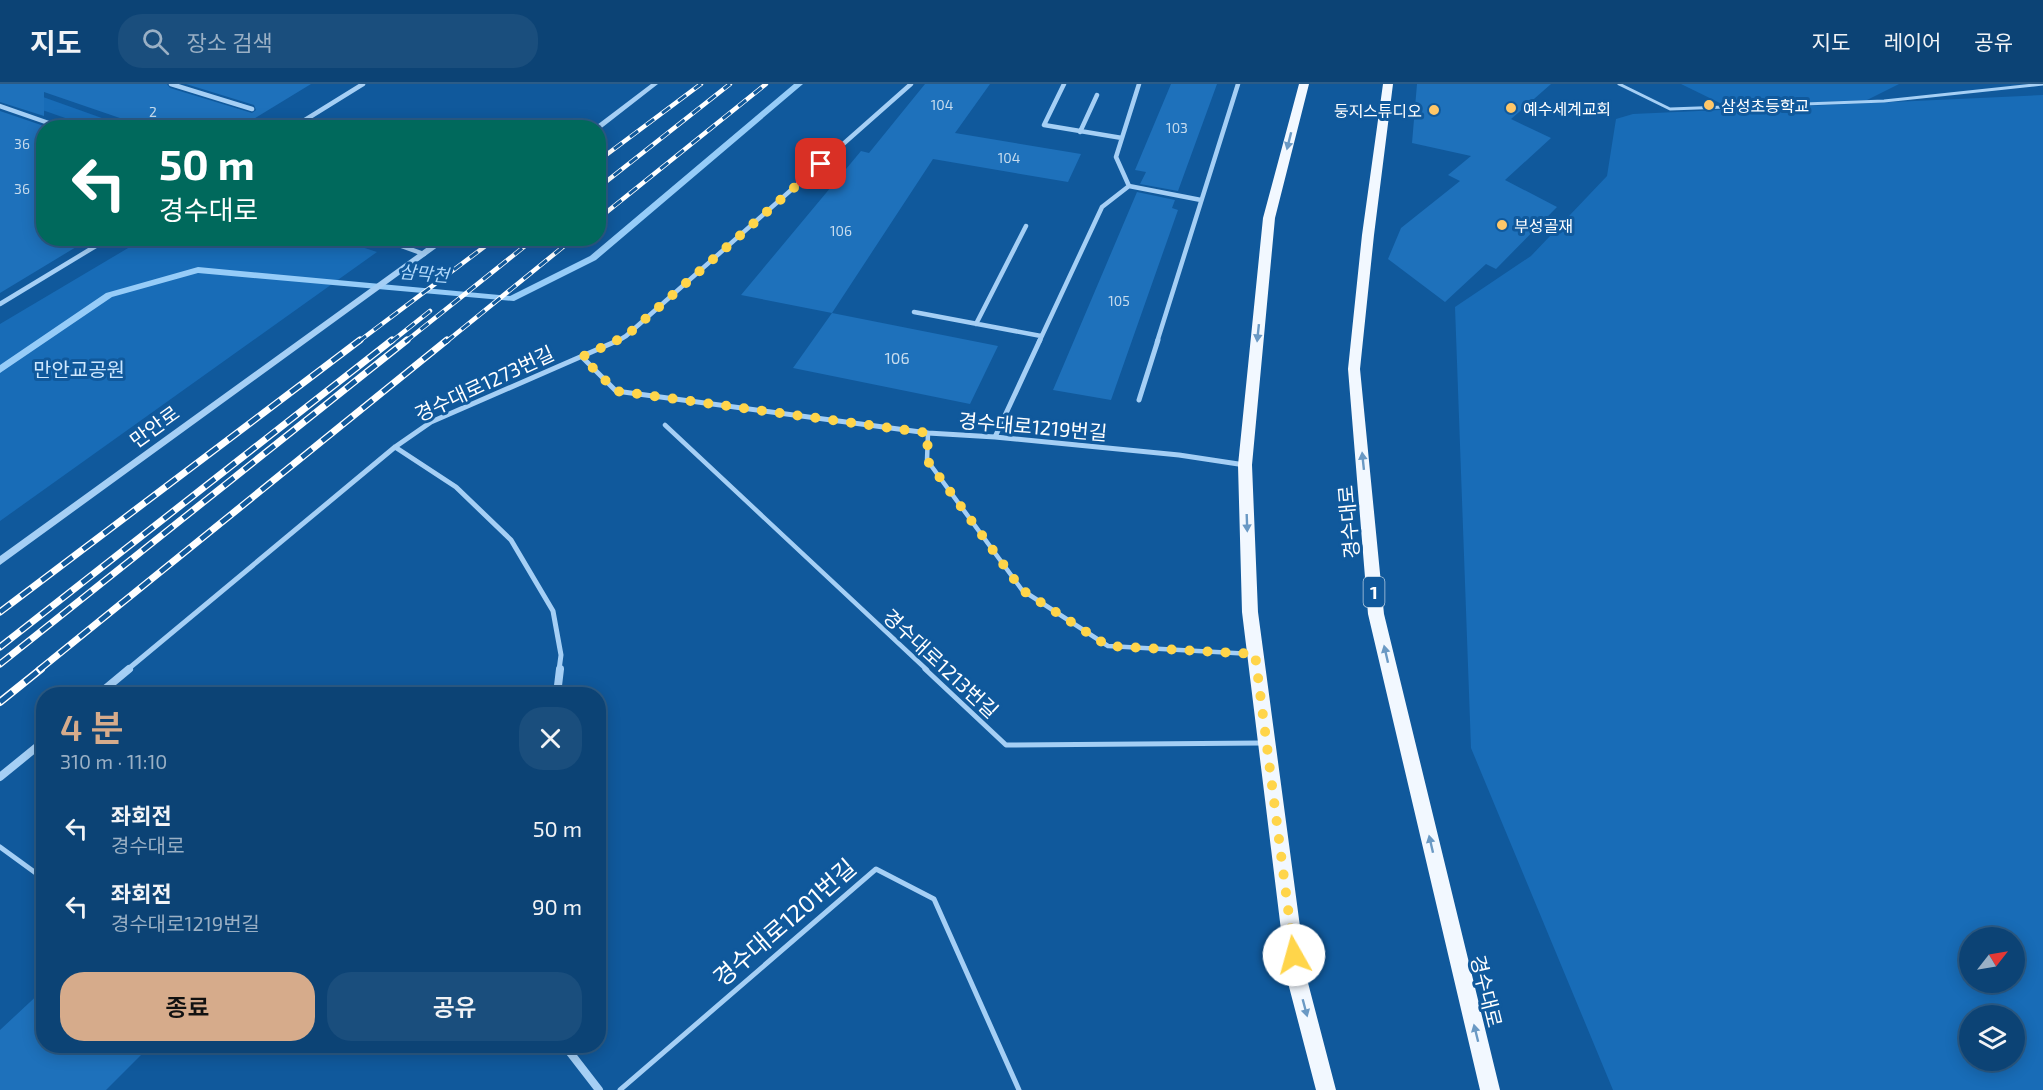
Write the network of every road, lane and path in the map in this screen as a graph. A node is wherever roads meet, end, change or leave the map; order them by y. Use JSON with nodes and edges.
{"nodes":[{"id":1,"x":171,"y":84,"type":"edge"},
{"id":2,"x":363,"y":84,"type":"edge"},
{"id":3,"x":655,"y":84,"type":"edge"},
{"id":4,"x":911,"y":84,"type":"edge"},
{"id":5,"x":1064,"y":84,"type":"edge"},
{"id":6,"x":1139,"y":84,"type":"edge"},
{"id":7,"x":1238,"y":84,"type":"edge"},
{"id":8,"x":1304,"y":84,"type":"edge"},
{"id":9,"x":1388,"y":84,"type":"edge"},
{"id":10,"x":1619,"y":84,"type":"edge"},
{"id":11,"x":2043,"y":84,"type":"edge"},
{"id":12,"x":1096,"y":95,"type":"dead end"},
{"id":13,"x":0,"y":106,"type":"edge"},
{"id":14,"x":252,"y":109,"type":"dead end"},
{"id":15,"x":40,"y":120,"type":"edge"},
{"id":16,"x":305,"y":120,"type":"edge"},
{"id":17,"x":606,"y":121,"type":"edge"},
{"id":18,"x":1080,"y":132,"type":"junction"},
{"id":19,"x":1122,"y":138,"type":"junction"},
{"id":20,"x":1129,"y":186,"type":"junction"},
{"id":21,"x":1201,"y":200,"type":"junction"},
{"id":22,"x":1026,"y":226,"type":"dead end"},
{"id":23,"x":96,"y":246,"type":"edge"},
{"id":24,"x":402,"y":246,"type":"edge"},
{"id":25,"x":435,"y":246,"type":"edge"},
{"id":26,"x":424,"y":254,"type":"junction"},
{"id":27,"x":0,"y":304,"type":"edge"},
{"id":28,"x":914,"y":312,"type":"dead end"},
{"id":29,"x":976,"y":324,"type":"junction"},
{"id":30,"x":1041,"y":336,"type":"junction"},
{"id":31,"x":582,"y":357,"type":"junction"},
{"id":32,"x":1139,"y":400,"type":"dead end"},
{"id":33,"x":665,"y":425,"type":"dead end"},
{"id":34,"x":928,"y":433,"type":"junction"},
{"id":35,"x":995,"y":437,"type":"junction"},
{"id":36,"x":394,"y":447,"type":"junction"},
{"id":37,"x":1245,"y":465,"type":"junction"},
{"id":38,"x":0,"y":561,"type":"edge"},
{"id":39,"x":1255,"y":654,"type":"junction"},
{"id":40,"x":107,"y":687,"type":"edge"},
{"id":41,"x":558,"y":687,"type":"edge"},
{"id":42,"x":1266,"y":743,"type":"junction"},
{"id":43,"x":36,"y":748,"type":"edge"},
{"id":44,"x":0,"y":777,"type":"edge"},
{"id":45,"x":0,"y":847,"type":"edge"},
{"id":46,"x":36,"y":873,"type":"edge"},
{"id":47,"x":570,"y":1053,"type":"edge"},
{"id":48,"x":599,"y":1090,"type":"edge"},
{"id":49,"x":620,"y":1090,"type":"edge"},
{"id":50,"x":1019,"y":1090,"type":"edge"},
{"id":51,"x":1326,"y":1090,"type":"edge"},
{"id":52,"x":1491,"y":1090,"type":"edge"}],
"edges":[{"from":1,"to":14,"type":"street"},
{"from":2,"to":16,"type":"street"},
{"from":3,"to":17,"type":"street"},
{"from":4,"to":31,"type":"street","name":"경수대로1273번길"},
{"from":5,"to":18,"type":"street"},
{"from":6,"to":19,"type":"street"},
{"from":7,"to":21,"type":"street"},
{"from":8,"to":37,"type":"main road","one_way":true},
{"from":52,"to":9,"type":"main road","name":"경수대로","number":"1","one_way":true},
{"from":10,"to":11,"type":"lane"},
{"from":12,"to":18,"type":"street"},
{"from":13,"to":15,"type":"street"},
{"from":18,"to":19,"type":"street"},
{"from":19,"to":20,"type":"street"},
{"from":20,"to":21,"type":"street"},
{"from":20,"to":30,"type":"street"},
{"from":21,"to":32,"type":"street"},
{"from":22,"to":29,"type":"street"},
{"from":23,"to":27,"type":"street"},
{"from":24,"to":26,"type":"street"},
{"from":25,"to":26,"type":"street"},
{"from":26,"to":38,"type":"street","name":"만안로"},
{"from":28,"to":29,"type":"street"},
{"from":29,"to":30,"type":"street"},
{"from":30,"to":35,"type":"street"},
{"from":31,"to":34,"type":"street","name":"경수대로1219번길"},
{"from":31,"to":36,"type":"street","name":"경수대로1273번길"},
{"from":33,"to":42,"type":"lane","name":"경수대로1213번길"},
{"from":34,"to":35,"type":"street","name":"경수대로1219번길"},
{"from":34,"to":39,"type":"lane"},
{"from":35,"to":37,"type":"street","name":"경수대로1219번길"},
{"from":36,"to":40,"type":"street","name":"경수대로1273번길"},
{"from":36,"to":41,"type":"street"},
{"from":37,"to":39,"type":"main road","one_way":true},
{"from":39,"to":42,"type":"main road"},
{"from":42,"to":51,"type":"main road","one_way":true},
{"from":43,"to":44,"type":"street"},
{"from":45,"to":46,"type":"lane"},
{"from":47,"to":48,"type":"street"},
{"from":49,"to":50,"type":"lane","name":"경수대로1201번길"}]}
